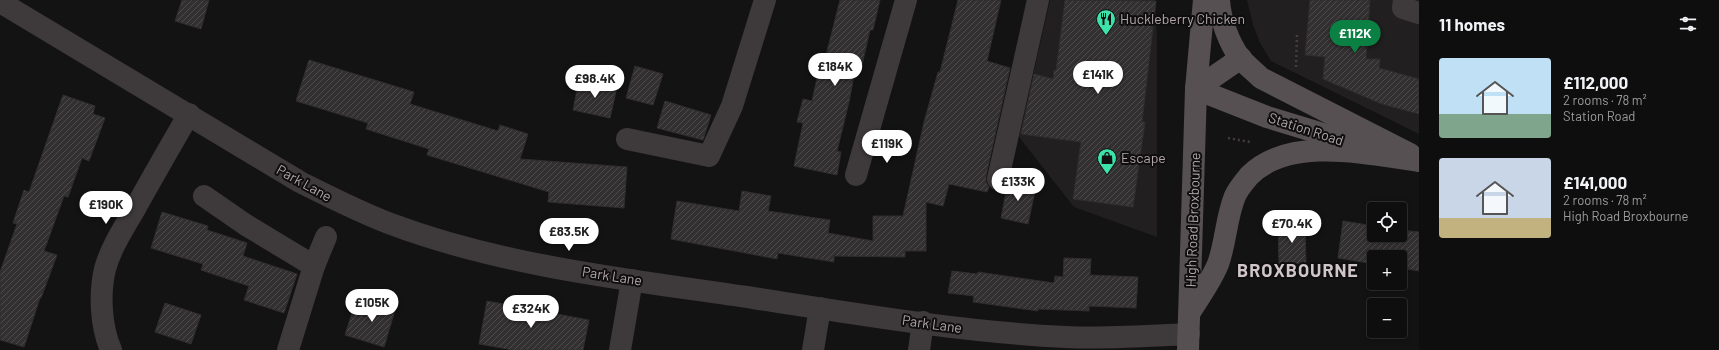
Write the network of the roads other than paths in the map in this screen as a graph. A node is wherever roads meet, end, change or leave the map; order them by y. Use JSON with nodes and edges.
{"nodes":[{"id":1,"x":765,"y":0,"type":"edge"},
{"id":2,"x":906,"y":0,"type":"edge"},
{"id":3,"x":1038,"y":0,"type":"edge"},
{"id":4,"x":1204,"y":0,"type":"edge"},
{"id":5,"x":1219,"y":0,"type":"edge"},
{"id":6,"x":1404,"y":0,"type":"edge"},
{"id":7,"x":0,"y":2,"type":"edge"},
{"id":8,"x":1419,"y":13,"type":"edge"},
{"id":9,"x":1241,"y":58,"type":"junction"},
{"id":10,"x":1196,"y":89,"type":"junction"},
{"id":11,"x":188,"y":114,"type":"junction"},
{"id":12,"x":627,"y":140,"type":"dead end"},
{"id":13,"x":1419,"y":160,"type":"edge"},
{"id":14,"x":856,"y":175,"type":"dead end"},
{"id":15,"x":998,"y":179,"type":"dead end"},
{"id":16,"x":204,"y":196,"type":"dead end"},
{"id":17,"x":326,"y":237,"type":"dead end"},
{"id":18,"x":314,"y":266,"type":"junction"},
{"id":19,"x":632,"y":280,"type":"junction"},
{"id":20,"x":820,"y":308,"type":"junction"},
{"id":21,"x":1190,"y":312,"type":"junction"},
{"id":22,"x":923,"y":322,"type":"junction"},
{"id":23,"x":1189,"y":342,"type":"edge"},
{"id":24,"x":108,"y":349,"type":"edge"},
{"id":25,"x":288,"y":350,"type":"edge"},
{"id":26,"x":620,"y":350,"type":"edge"},
{"id":27,"x":813,"y":350,"type":"edge"},
{"id":28,"x":919,"y":350,"type":"edge"}],
"edges":[{"from":1,"to":12,"type":"street"},
{"from":2,"to":14,"type":"street"},
{"from":3,"to":15,"type":"street"},
{"from":4,"to":10,"type":"main road","name":"High Road Broxbourne"},
{"from":5,"to":9,"type":"main road"},
{"from":6,"to":8,"type":"street"},
{"from":7,"to":11,"type":"street","name":"Park Lane"},
{"from":9,"to":10,"type":"main road"},
{"from":9,"to":13,"type":"main road"},
{"from":10,"to":13,"type":"main road","name":"Station Road"},
{"from":10,"to":21,"type":"main road","name":"High Road Broxbourne"},
{"from":11,"to":19,"type":"street","name":"Park Lane"},
{"from":11,"to":24,"type":"street"},
{"from":13,"to":21,"type":"main road"},
{"from":16,"to":18,"type":"street"},
{"from":17,"to":18,"type":"street"},
{"from":18,"to":25,"type":"street"},
{"from":19,"to":20,"type":"street","name":"Park Lane"},
{"from":19,"to":26,"type":"street"},
{"from":20,"to":22,"type":"street","name":"Park Lane"},
{"from":20,"to":27,"type":"street"},
{"from":21,"to":23,"type":"main road","name":"High Road Broxbourne"},
{"from":22,"to":23,"type":"street","name":"Park Lane"},
{"from":22,"to":28,"type":"street"}]}
